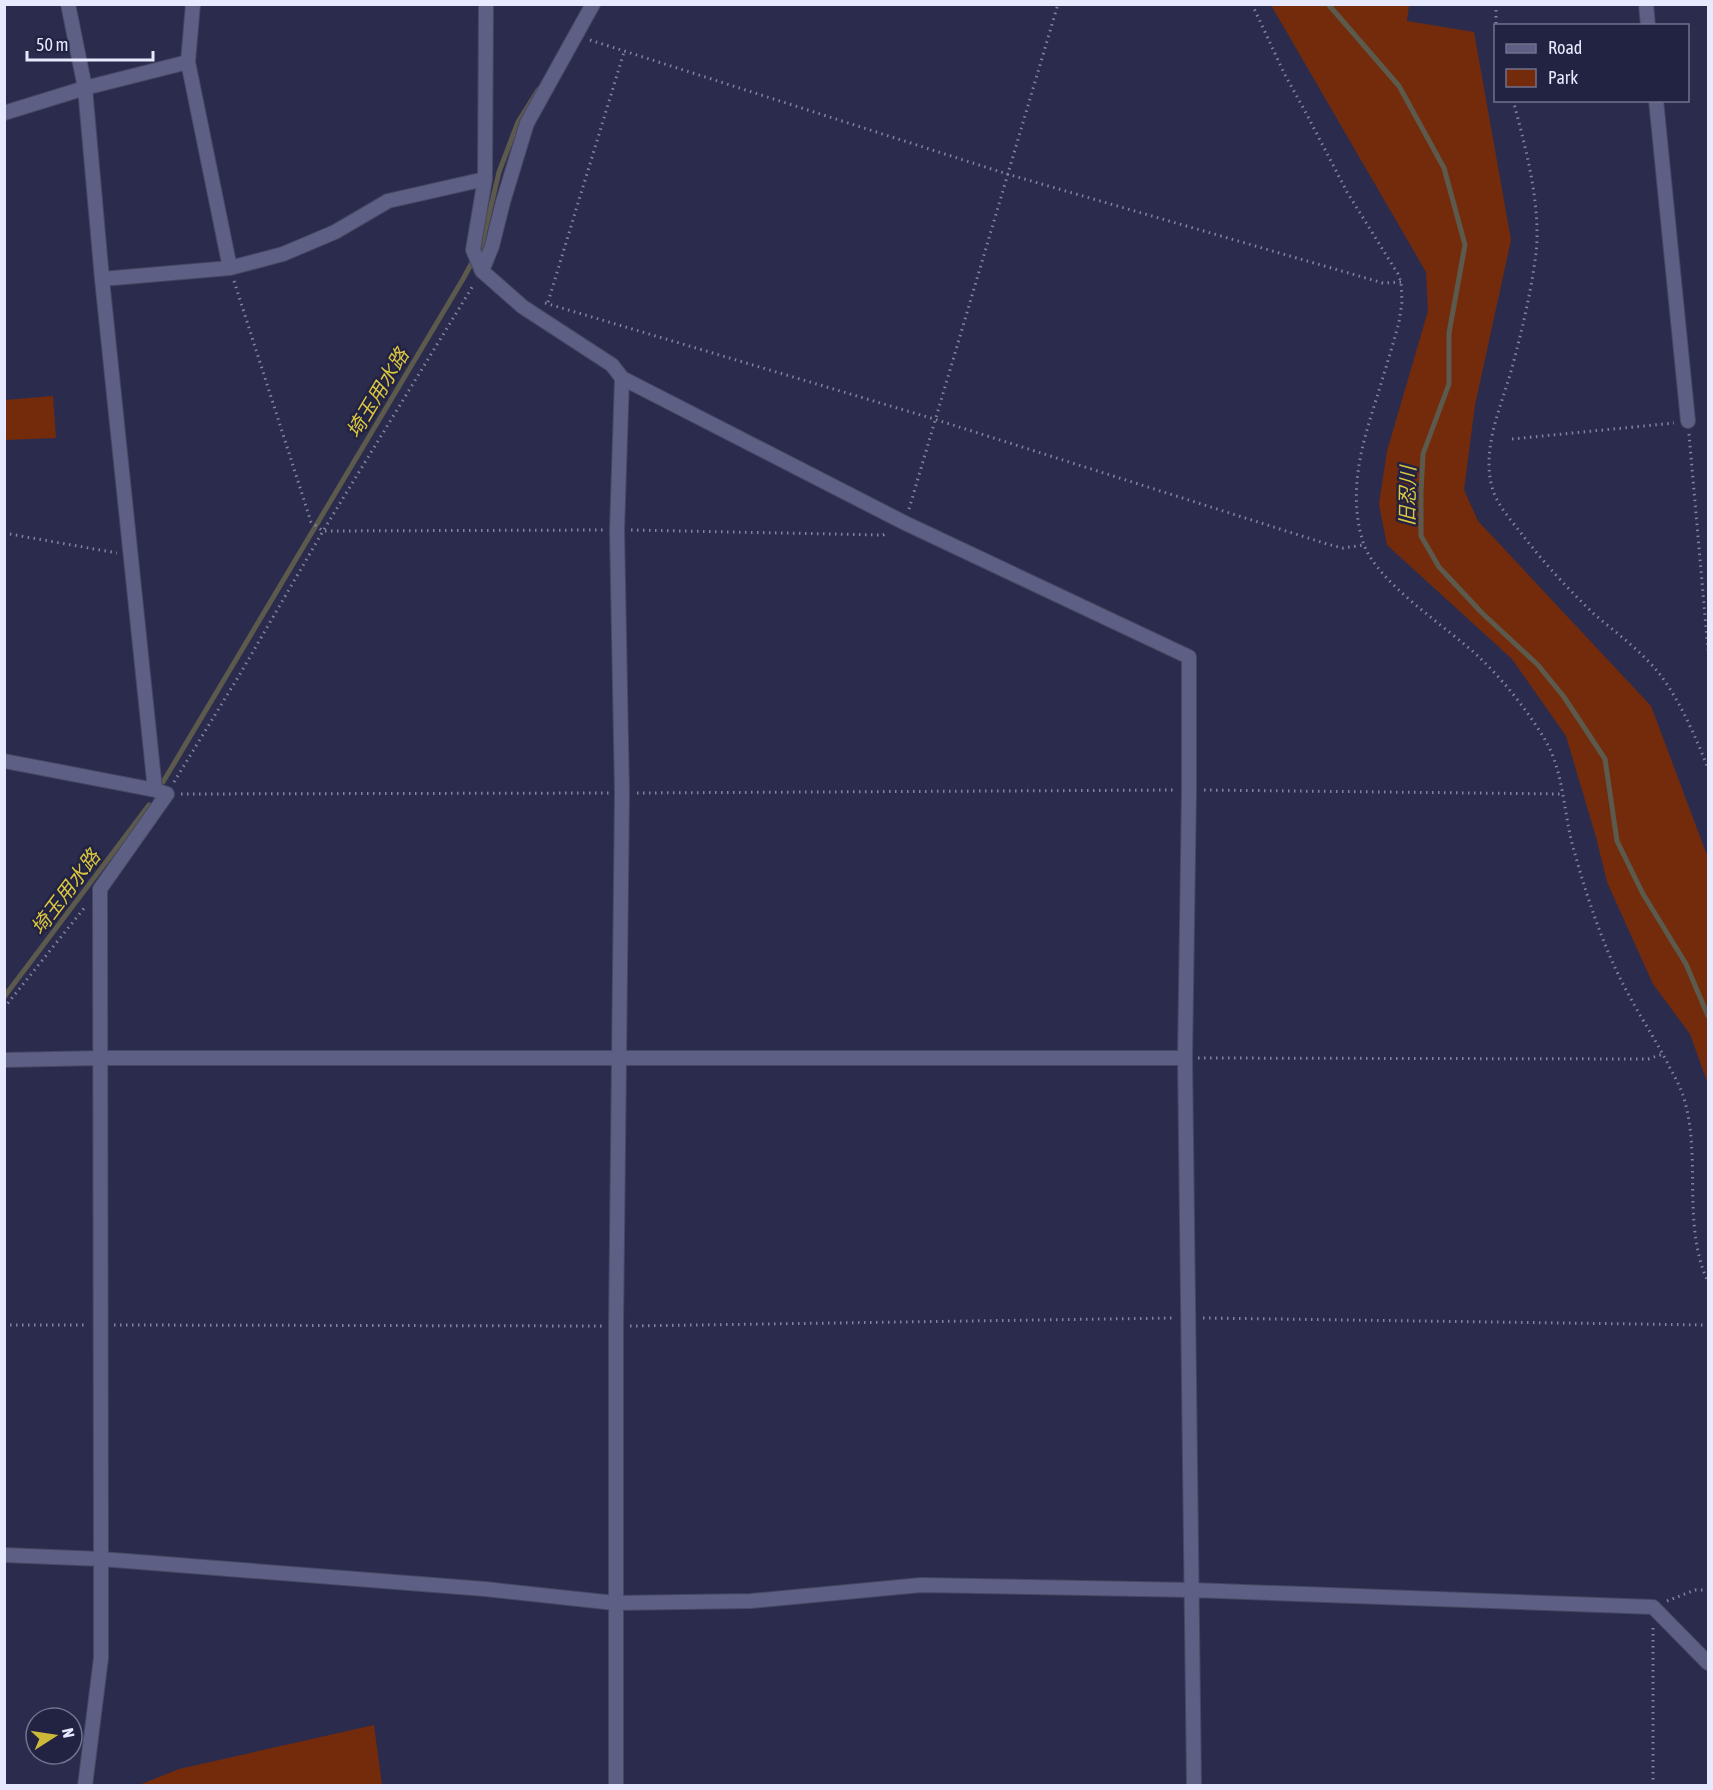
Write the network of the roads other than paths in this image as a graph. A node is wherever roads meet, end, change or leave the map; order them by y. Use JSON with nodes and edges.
{"nodes":[{"id":1,"x":68,"y":4,"type":"edge"},
{"id":2,"x":193,"y":4,"type":"edge"},
{"id":3,"x":486,"y":4,"type":"edge"},
{"id":4,"x":593,"y":4,"type":"edge"},
{"id":5,"x":1646,"y":4,"type":"edge"},
{"id":6,"x":1648,"y":24,"type":"edge"},
{"id":7,"x":188,"y":62,"type":"junction"},
{"id":8,"x":85,"y":88,"type":"junction"},
{"id":9,"x":1656,"y":102,"type":"edge"},
{"id":10,"x":4,"y":113,"type":"edge"},
{"id":11,"x":485,"y":179,"type":"junction"},
{"id":12,"x":230,"y":268,"type":"junction"},
{"id":13,"x":482,"y":271,"type":"junction"},
{"id":14,"x":102,"y":279,"type":"junction"},
{"id":15,"x":622,"y":378,"type":"junction"},
{"id":16,"x":1688,"y":421,"type":"road end"},
{"id":17,"x":4,"y":761,"type":"edge"},
{"id":18,"x":161,"y":792,"type":"junction"},
{"id":19,"x":101,"y":1058,"type":"junction"},
{"id":20,"x":620,"y":1058,"type":"junction"},
{"id":21,"x":1185,"y":1058,"type":"junction"},
{"id":22,"x":4,"y":1060,"type":"edge"},
{"id":23,"x":4,"y":1555,"type":"edge"},
{"id":24,"x":101,"y":1559,"type":"junction"},
{"id":25,"x":1192,"y":1590,"type":"junction"},
{"id":26,"x":615,"y":1603,"type":"junction"},
{"id":27,"x":1708,"y":1663,"type":"edge"},
{"id":28,"x":85,"y":1785,"type":"edge"},
{"id":29,"x":616,"y":1785,"type":"edge"},
{"id":30,"x":1194,"y":1785,"type":"edge"}],
"edges":[{"from":1,"to":8,"type":"street"},
{"from":2,"to":7,"type":"street"},
{"from":3,"to":11,"type":"street"},
{"from":4,"to":13,"type":"street"},
{"from":5,"to":6,"type":"street"},
{"from":7,"to":8,"type":"street"},
{"from":7,"to":12,"type":"street"},
{"from":8,"to":10,"type":"street"},
{"from":8,"to":14,"type":"street"},
{"from":9,"to":16,"type":"street"},
{"from":11,"to":12,"type":"street"},
{"from":11,"to":13,"type":"street"},
{"from":12,"to":14,"type":"street"},
{"from":13,"to":15,"type":"street"},
{"from":14,"to":18,"type":"street"},
{"from":15,"to":20,"type":"street"},
{"from":15,"to":21,"type":"street"},
{"from":17,"to":18,"type":"street"},
{"from":18,"to":19,"type":"street"},
{"from":19,"to":20,"type":"street"},
{"from":19,"to":22,"type":"street"},
{"from":19,"to":24,"type":"street"},
{"from":20,"to":21,"type":"street"},
{"from":20,"to":26,"type":"street"},
{"from":21,"to":25,"type":"street"},
{"from":23,"to":24,"type":"street"},
{"from":24,"to":26,"type":"street"},
{"from":24,"to":28,"type":"street"},
{"from":25,"to":26,"type":"street"},
{"from":25,"to":27,"type":"street"},
{"from":25,"to":30,"type":"street"},
{"from":26,"to":29,"type":"street"}]}
